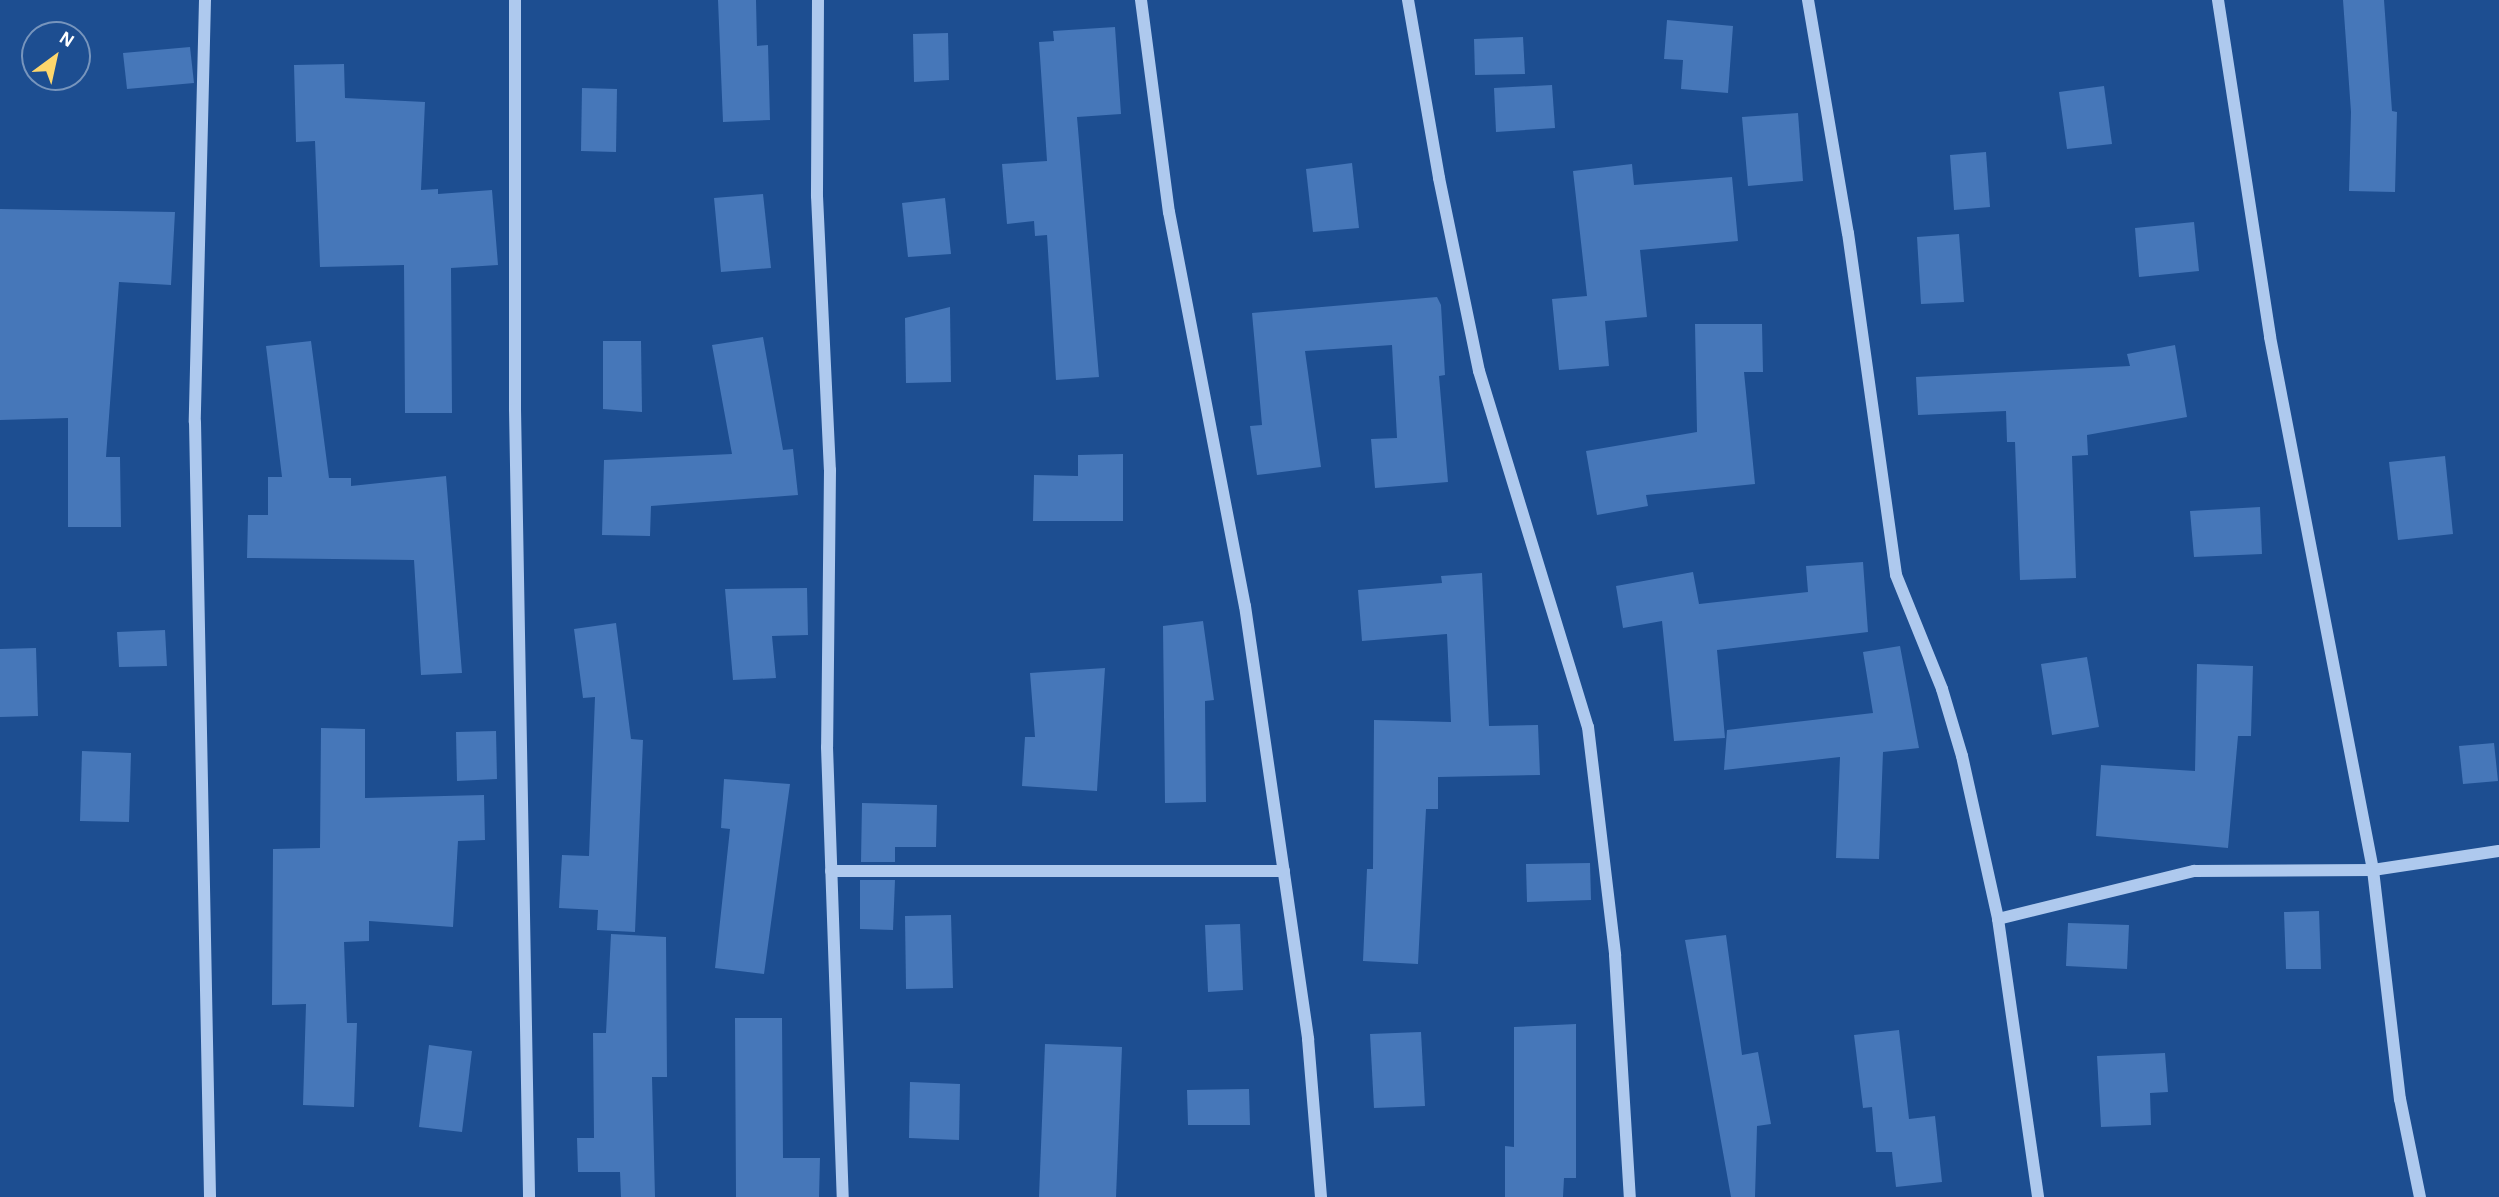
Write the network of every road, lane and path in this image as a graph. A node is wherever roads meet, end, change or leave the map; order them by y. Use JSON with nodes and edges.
{"nodes":[{"id":1,"x":205,"y":0,"type":"edge"},
{"id":2,"x":515,"y":0,"type":"edge"},
{"id":3,"x":818,"y":0,"type":"edge"},
{"id":4,"x":1141,"y":0,"type":"edge"},
{"id":5,"x":1408,"y":0,"type":"edge"},
{"id":6,"x":1808,"y":0,"type":"edge"},
{"id":7,"x":2218,"y":0,"type":"edge"},
{"id":8,"x":2499,"y":851,"type":"edge"},
{"id":9,"x":2373,"y":870,"type":"junction"},
{"id":10,"x":831,"y":871,"type":"junction"},
{"id":11,"x":1284,"y":871,"type":"junction"},
{"id":12,"x":1998,"y":919,"type":"junction"},
{"id":13,"x":210,"y":1197,"type":"edge"},
{"id":14,"x":529,"y":1197,"type":"edge"},
{"id":15,"x":843,"y":1197,"type":"edge"},
{"id":16,"x":1321,"y":1197,"type":"edge"},
{"id":17,"x":1630,"y":1197,"type":"edge"},
{"id":18,"x":2038,"y":1197,"type":"edge"},
{"id":19,"x":2420,"y":1197,"type":"edge"}],
"edges":[{"from":1,"to":13,"type":"street"},
{"from":2,"to":14,"type":"street"},
{"from":3,"to":10,"type":"street"},
{"from":4,"to":11,"type":"street"},
{"from":5,"to":17,"type":"street"},
{"from":6,"to":12,"type":"street"},
{"from":7,"to":9,"type":"street"},
{"from":8,"to":9,"type":"street"},
{"from":9,"to":12,"type":"street"},
{"from":9,"to":19,"type":"street"},
{"from":10,"to":11,"type":"street"},
{"from":10,"to":15,"type":"street"},
{"from":11,"to":16,"type":"street"},
{"from":12,"to":18,"type":"street"}]}
